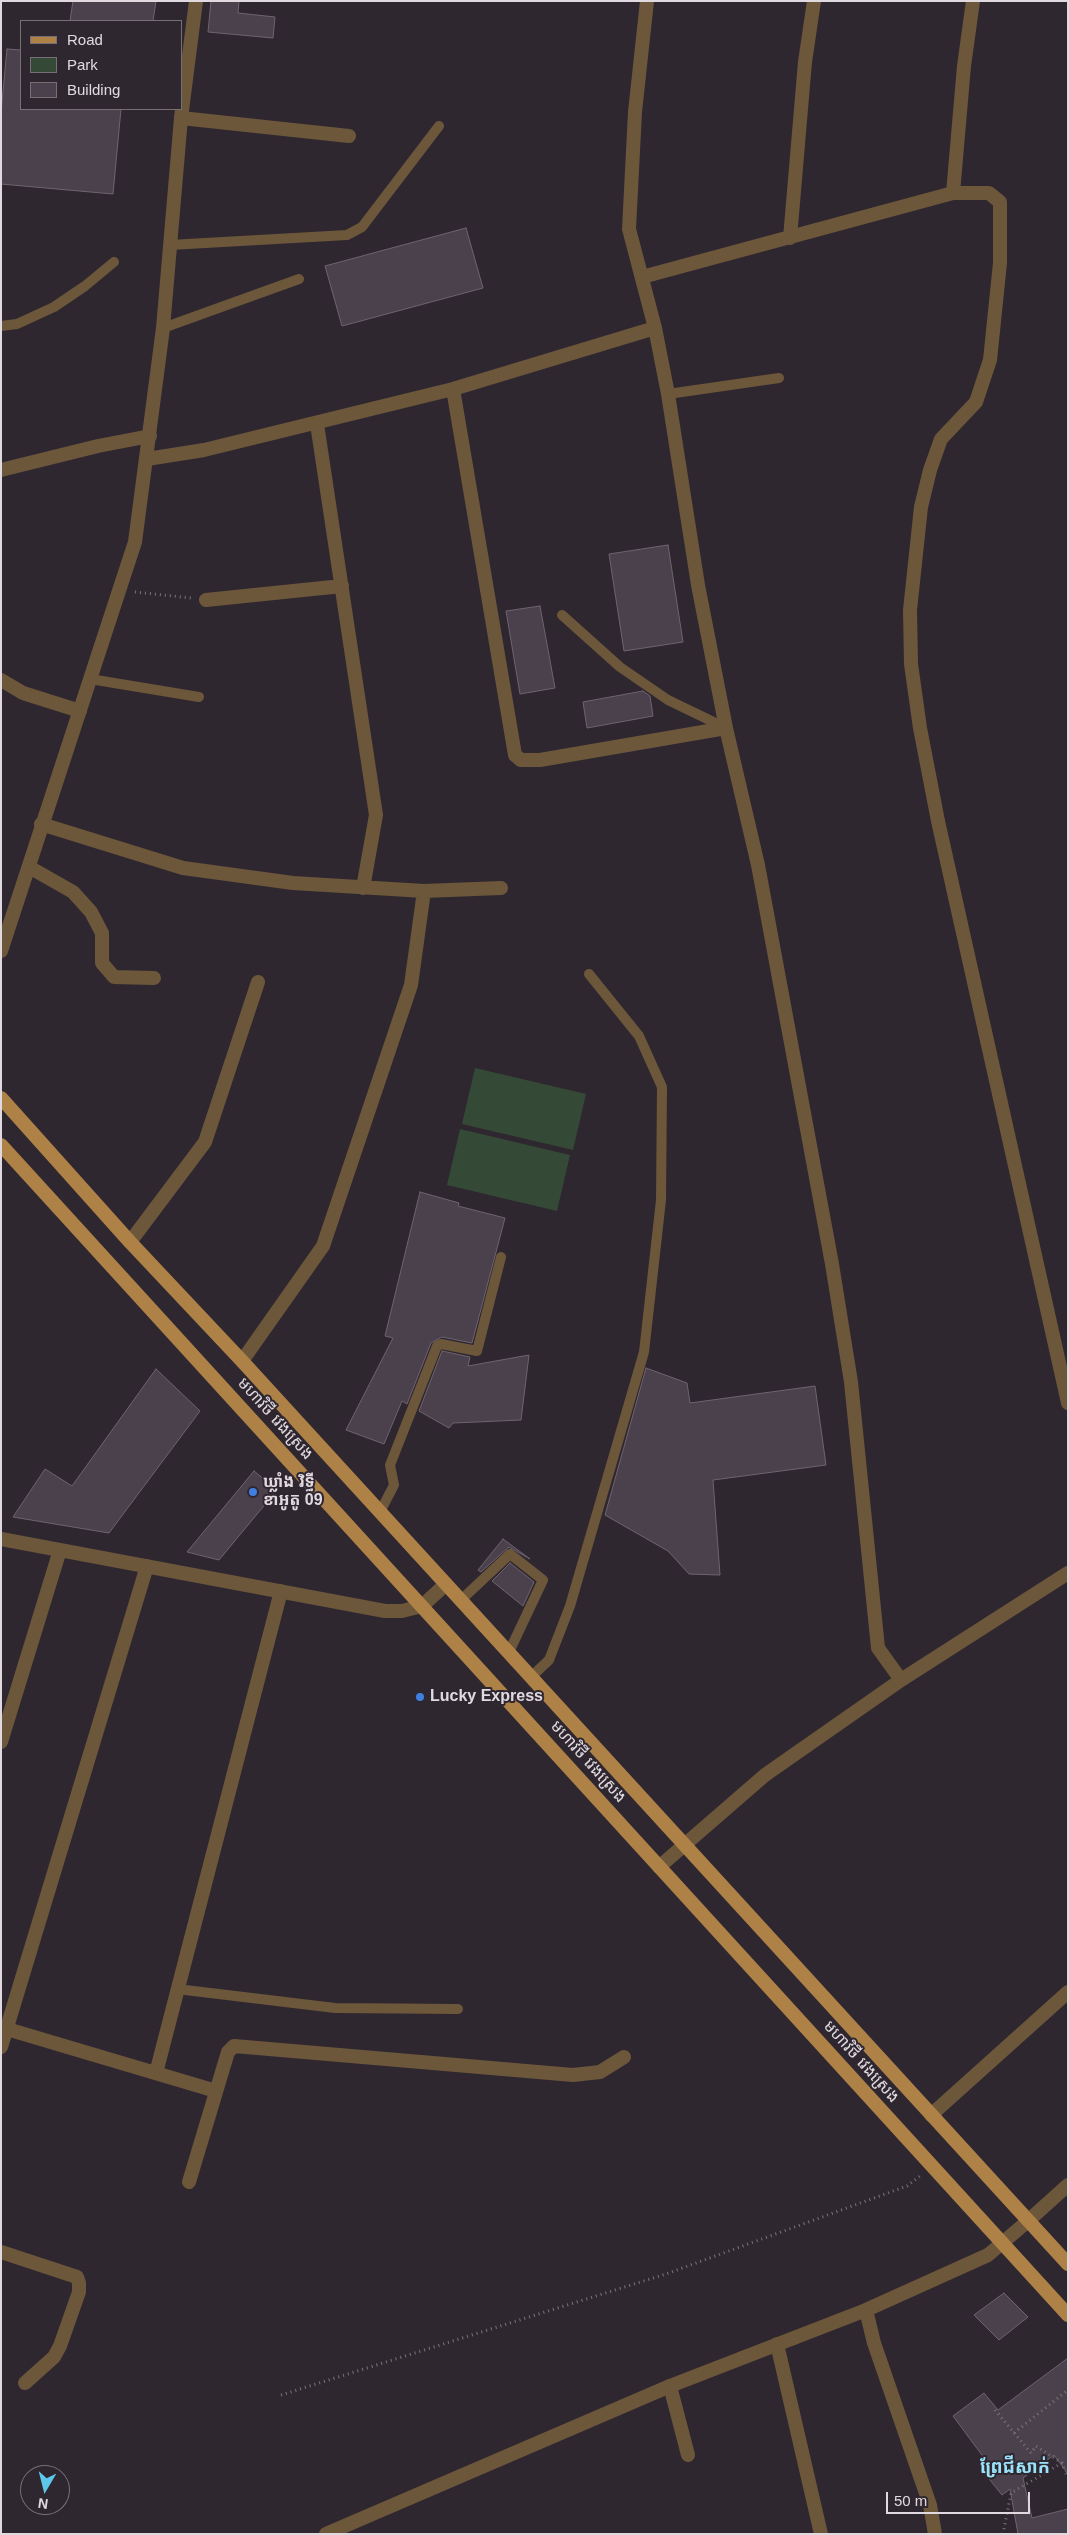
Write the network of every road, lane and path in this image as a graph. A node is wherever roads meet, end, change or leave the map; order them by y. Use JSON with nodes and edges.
{"nodes":[{"id":1,"x":196,"y":1,"type":"edge"},
{"id":2,"x":647,"y":1,"type":"edge"},
{"id":3,"x":814,"y":1,"type":"edge"},
{"id":4,"x":973,"y":1,"type":"edge"},
{"id":5,"x":181,"y":118,"type":"junction"},
{"id":6,"x":439,"y":126,"type":"dead end"},
{"id":7,"x":350,"y":136,"type":"dead end"},
{"id":8,"x":953,"y":193,"type":"junction"},
{"id":9,"x":790,"y":238,"type":"junction"},
{"id":10,"x":170,"y":245,"type":"junction"},
{"id":11,"x":114,"y":262,"type":"dead end"},
{"id":12,"x":642,"y":277,"type":"junction"},
{"id":13,"x":299,"y":279,"type":"dead end"},
{"id":14,"x":1,"y":326,"type":"edge"},
{"id":15,"x":163,"y":328,"type":"junction"},
{"id":16,"x":655,"y":328,"type":"junction"},
{"id":17,"x":778,"y":378,"type":"dead end"},
{"id":18,"x":453,"y":389,"type":"junction"},
{"id":19,"x":668,"y":394,"type":"junction"},
{"id":20,"x":317,"y":424,"type":"junction"},
{"id":21,"x":150,"y":436,"type":"junction"},
{"id":22,"x":146,"y":459,"type":"junction"},
{"id":23,"x":1,"y":470,"type":"edge"},
{"id":24,"x":342,"y":586,"type":"junction"},
{"id":25,"x":119,"y":590,"type":"junction"},
{"id":26,"x":206,"y":600,"type":"joint"},
{"id":27,"x":562,"y":615,"type":"dead end"},
{"id":28,"x":90,"y":679,"type":"junction"},
{"id":29,"x":1,"y":680,"type":"edge"},
{"id":30,"x":199,"y":696,"type":"dead end"},
{"id":31,"x":80,"y":711,"type":"junction"},
{"id":32,"x":726,"y":728,"type":"junction"},
{"id":33,"x":41,"y":824,"type":"junction"},
{"id":34,"x":29,"y":868,"type":"junction"},
{"id":35,"x":363,"y":888,"type":"junction"},
{"id":36,"x":501,"y":888,"type":"dead end"},
{"id":37,"x":424,"y":891,"type":"junction"},
{"id":38,"x":1,"y":951,"type":"edge"},
{"id":39,"x":589,"y":974,"type":"dead end"},
{"id":40,"x":154,"y":978,"type":"dead end"},
{"id":41,"x":258,"y":982,"type":"dead end"},
{"id":42,"x":1,"y":1098,"type":"edge"},
{"id":43,"x":3,"y":1153,"type":"edge"},
{"id":44,"x":130,"y":1242,"type":"junction"},
{"id":45,"x":502,"y":1258,"type":"dead end"},
{"id":46,"x":242,"y":1361,"type":"junction"},
{"id":47,"x":1068,"y":1403,"type":"edge"},
{"id":48,"x":380,"y":1512,"type":"junction"},
{"id":49,"x":1,"y":1539,"type":"edge"},
{"id":50,"x":60,"y":1550,"type":"junction"},
{"id":51,"x":146,"y":1566,"type":"junction"},
{"id":52,"x":1068,"y":1573,"type":"edge"},
{"id":53,"x":446,"y":1584,"type":"junction"},
{"id":54,"x":281,"y":1591,"type":"junction"},
{"id":55,"x":461,"y":1600,"type":"junction"},
{"id":56,"x":422,"y":1606,"type":"junction"},
{"id":57,"x":508,"y":1652,"type":"junction"},
{"id":58,"x":530,"y":1677,"type":"junction"},
{"id":59,"x":901,"y":1680,"type":"junction"},
{"id":60,"x":1,"y":1742,"type":"edge"},
{"id":61,"x":685,"y":1846,"type":"junction"},
{"id":62,"x":659,"y":1867,"type":"junction"},
{"id":63,"x":177,"y":1989,"type":"junction"},
{"id":64,"x":1068,"y":1992,"type":"edge"},
{"id":65,"x":458,"y":2008,"type":"dead end"},
{"id":66,"x":6,"y":2029,"type":"junction"},
{"id":67,"x":1,"y":2047,"type":"edge"},
{"id":68,"x":624,"y":2057,"type":"dead end"},
{"id":69,"x":156,"y":2073,"type":"junction"},
{"id":70,"x":216,"y":2091,"type":"junction"},
{"id":71,"x":931,"y":2115,"type":"junction"},
{"id":72,"x":932,"y":2166,"type":"junction"},
{"id":73,"x":189,"y":2182,"type":"dead end"},
{"id":74,"x":1068,"y":2185,"type":"edge"},
{"id":75,"x":1028,"y":2221,"type":"junction"},
{"id":76,"x":1003,"y":2244,"type":"junction"},
{"id":77,"x":1,"y":2252,"type":"edge"},
{"id":78,"x":1068,"y":2264,"type":"edge"},
{"id":79,"x":866,"y":2310,"type":"junction"},
{"id":80,"x":1068,"y":2314,"type":"edge"},
{"id":81,"x":777,"y":2344,"type":"junction"},
{"id":82,"x":25,"y":2383,"type":"dead end"},
{"id":83,"x":670,"y":2386,"type":"junction"},
{"id":84,"x":1068,"y":2390,"type":"edge"},
{"id":85,"x":281,"y":2394,"type":"dead end"},
{"id":86,"x":995,"y":2410,"type":"dead end"},
{"id":87,"x":1014,"y":2433,"type":"junction"},
{"id":88,"x":688,"y":2455,"type":"dead end"},
{"id":89,"x":1062,"y":2463,"type":"junction"},
{"id":90,"x":1066,"y":2471,"type":"edge"},
{"id":91,"x":1068,"y":2477,"type":"edge"},
{"id":92,"x":326,"y":2534,"type":"edge"},
{"id":93,"x":821,"y":2534,"type":"edge"},
{"id":94,"x":935,"y":2534,"type":"edge"},
{"id":95,"x":1003,"y":2534,"type":"edge"}],
"edges":[{"from":1,"to":5,"type":"street"},
{"from":2,"to":12,"type":"street"},
{"from":3,"to":9,"type":"street"},
{"from":4,"to":8,"type":"street"},
{"from":5,"to":7,"type":"street"},
{"from":5,"to":10,"type":"street"},
{"from":6,"to":10,"type":"lane"},
{"from":8,"to":9,"type":"street"},
{"from":8,"to":47,"type":"street"},
{"from":9,"to":12,"type":"street"},
{"from":10,"to":15,"type":"street"},
{"from":11,"to":14,"type":"lane"},
{"from":12,"to":16,"type":"street"},
{"from":13,"to":15,"type":"lane"},
{"from":15,"to":21,"type":"street"},
{"from":16,"to":18,"type":"street"},
{"from":16,"to":19,"type":"street"},
{"from":17,"to":19,"type":"lane"},
{"from":18,"to":20,"type":"street"},
{"from":18,"to":32,"type":"street"},
{"from":19,"to":32,"type":"street"},
{"from":20,"to":22,"type":"street"},
{"from":20,"to":24,"type":"street"},
{"from":21,"to":22,"type":"street"},
{"from":21,"to":23,"type":"street"},
{"from":22,"to":25,"type":"street"},
{"from":24,"to":26,"type":"street"},
{"from":24,"to":35,"type":"street"},
{"from":25,"to":26,"type":"path"},
{"from":25,"to":28,"type":"street"},
{"from":27,"to":32,"type":"lane"},
{"from":28,"to":30,"type":"lane"},
{"from":28,"to":31,"type":"street"},
{"from":29,"to":31,"type":"street"},
{"from":31,"to":33,"type":"street"},
{"from":32,"to":59,"type":"street"},
{"from":33,"to":34,"type":"street"},
{"from":33,"to":35,"type":"street"},
{"from":34,"to":38,"type":"street"},
{"from":34,"to":40,"type":"street"},
{"from":35,"to":37,"type":"street"},
{"from":36,"to":37,"type":"street"},
{"from":37,"to":46,"type":"street"},
{"from":39,"to":58,"type":"lane"},
{"from":41,"to":44,"type":"street"},
{"from":42,"to":44,"type":"main road","name":"មហាវិថី វេងស្រេង"},
{"from":43,"to":56,"type":"main road","name":"មហាវិថី វេងស្រេង"},
{"from":44,"to":46,"type":"main road","name":"មហាវិថី វេងស្រេង"},
{"from":45,"to":48,"type":"lane"},
{"from":46,"to":48,"type":"main road","name":"មហាវិថី វេងស្រេង"},
{"from":48,"to":53,"type":"main road","name":"មហាវិថី វេងស្រេង"},
{"from":49,"to":50,"type":"street"},
{"from":50,"to":51,"type":"street"},
{"from":50,"to":60,"type":"street"},
{"from":51,"to":54,"type":"street"},
{"from":51,"to":66,"type":"street"},
{"from":52,"to":59,"type":"street"},
{"from":53,"to":55,"type":"main road","name":"មហាវិថី វេងស្រេង"},
{"from":53,"to":56,"type":"street"},
{"from":54,"to":56,"type":"street"},
{"from":54,"to":63,"type":"street"},
{"from":55,"to":57,"type":"main road","name":"មហាវិថី វេងស្រេង"},
{"from":55,"to":57,"type":"lane"},
{"from":56,"to":62,"type":"main road","name":"មហាវិថី វេងស្រេង"},
{"from":57,"to":58,"type":"main road","name":"មហាវិថី វេងស្រេង"},
{"from":58,"to":61,"type":"main road","name":"មហាវិថី វេងស្រេង"},
{"from":59,"to":61,"type":"street"},
{"from":61,"to":62,"type":"street"},
{"from":61,"to":71,"type":"main road","name":"មហាវិថី វេងស្រេង"},
{"from":62,"to":72,"type":"main road","name":"មហាវិថី វេងស្រេង"},
{"from":63,"to":65,"type":"lane"},
{"from":63,"to":69,"type":"street"},
{"from":64,"to":71,"type":"street"},
{"from":66,"to":67,"type":"street"},
{"from":66,"to":69,"type":"street"},
{"from":68,"to":70,"type":"street"},
{"from":69,"to":70,"type":"street"},
{"from":70,"to":73,"type":"street"},
{"from":71,"to":75,"type":"main road","name":"មហាវិថី វេងស្រេង"},
{"from":72,"to":76,"type":"main road","name":"មហាវិថី វេងស្រេង"},
{"from":72,"to":85,"type":"path"},
{"from":74,"to":75,"type":"street"},
{"from":75,"to":76,"type":"street"},
{"from":75,"to":78,"type":"main road","name":"មហាវិថី វេងស្រេង"},
{"from":76,"to":79,"type":"street"},
{"from":76,"to":80,"type":"main road","name":"មហាវិថី វេងស្រេង"},
{"from":77,"to":82,"type":"street"},
{"from":79,"to":81,"type":"street"},
{"from":79,"to":94,"type":"street"},
{"from":81,"to":83,"type":"street"},
{"from":81,"to":93,"type":"street"},
{"from":83,"to":88,"type":"street"},
{"from":83,"to":92,"type":"street"},
{"from":84,"to":87,"type":"path"},
{"from":86,"to":87,"type":"path"},
{"from":87,"to":89,"type":"path"},
{"from":89,"to":90,"type":"path"},
{"from":89,"to":95,"type":"path"},
{"from":90,"to":91,"type":"path"}]}
